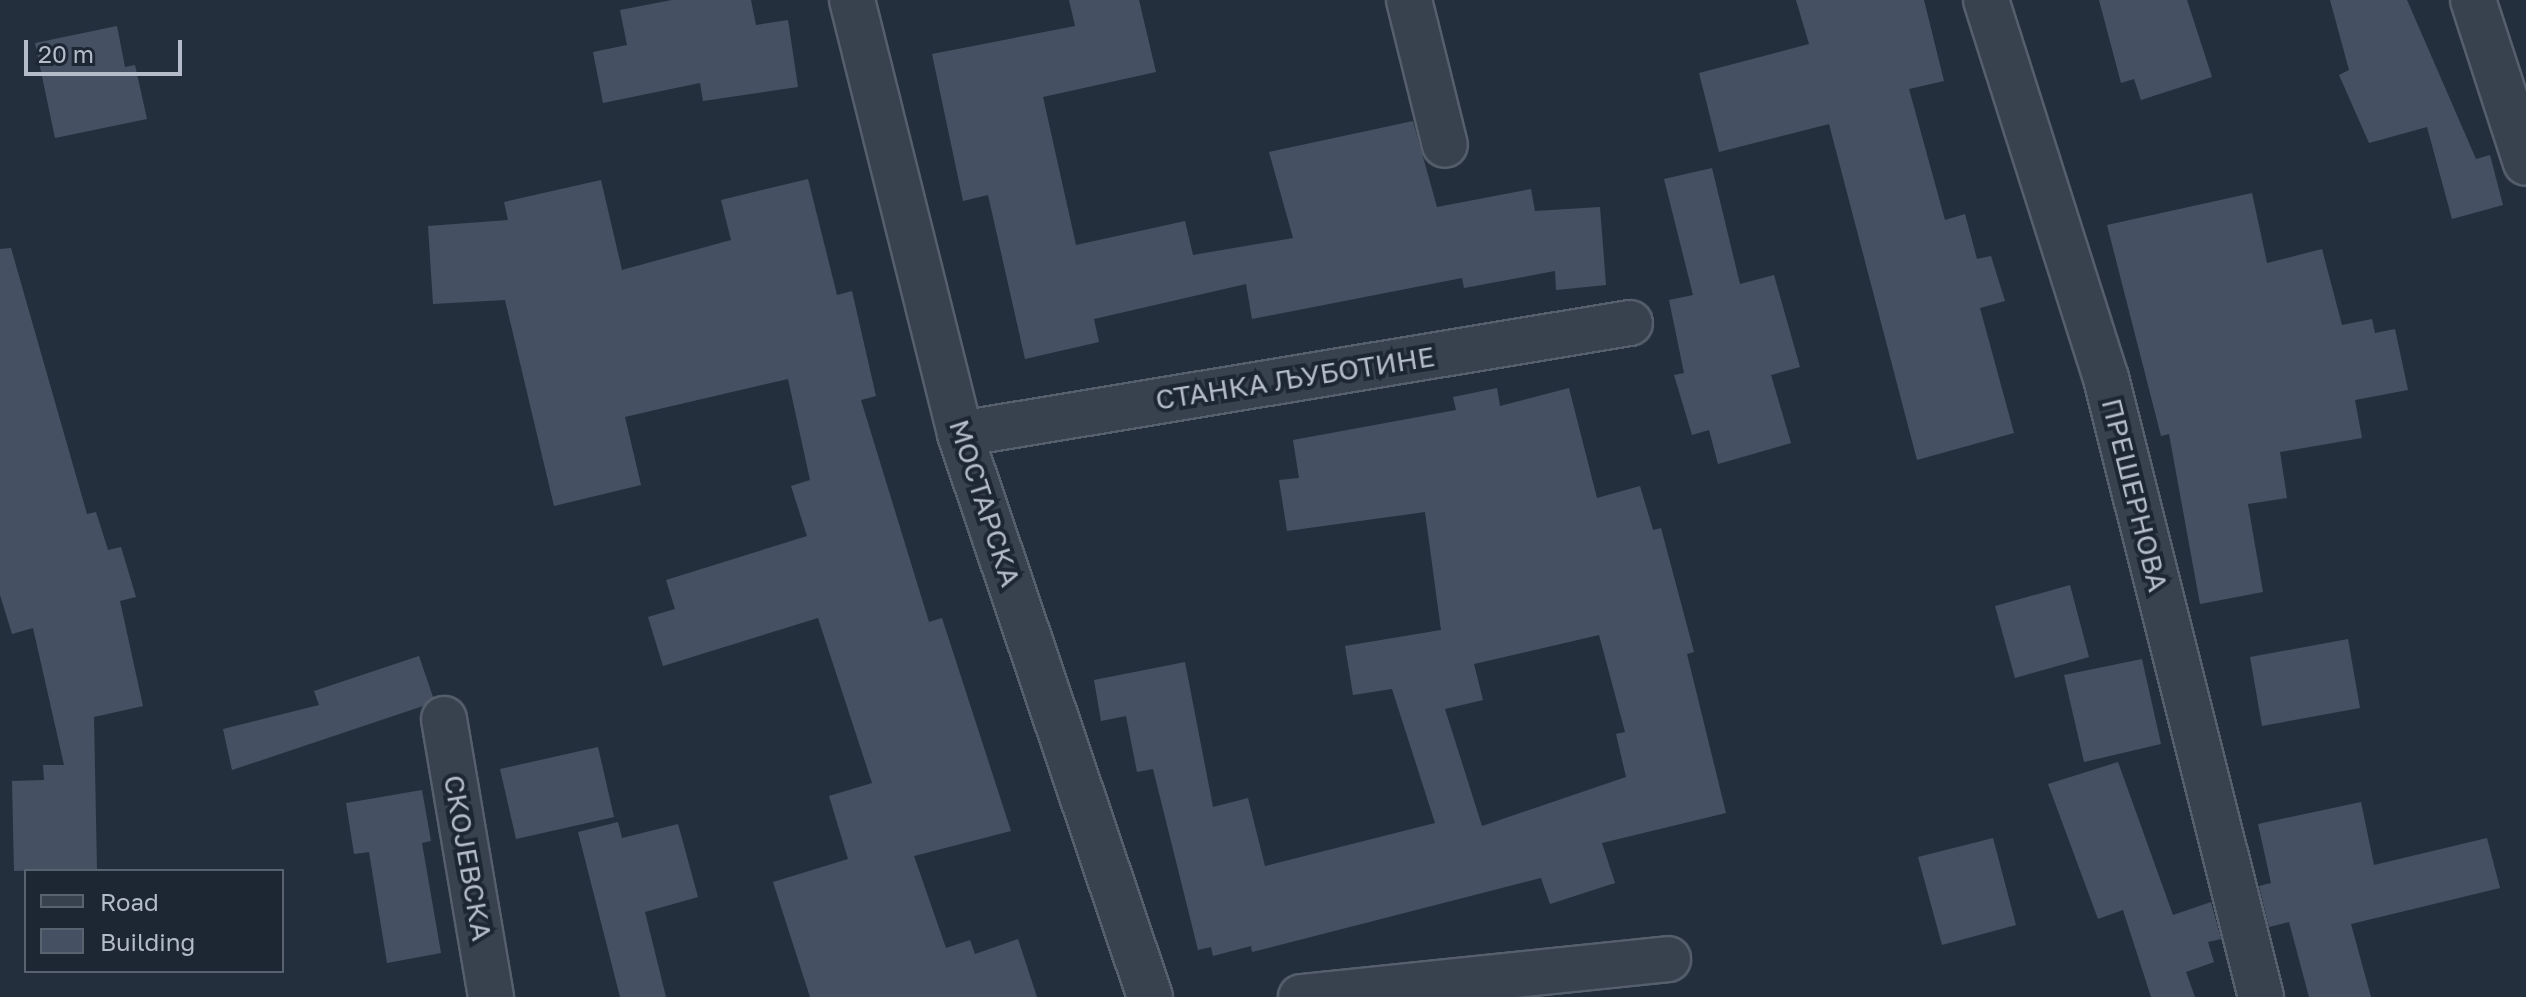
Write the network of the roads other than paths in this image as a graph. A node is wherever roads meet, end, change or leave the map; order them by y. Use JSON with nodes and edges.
{"nodes":[{"id":1,"x":852,"y":0,"type":"edge"},
{"id":2,"x":1409,"y":0,"type":"edge"},
{"id":3,"x":1986,"y":0,"type":"edge"},
{"id":4,"x":2473,"y":0,"type":"edge"},
{"id":5,"x":1445,"y":145,"type":"dead end"},
{"id":6,"x":2526,"y":163,"type":"edge"},
{"id":7,"x":1630,"y":323,"type":"dead end"},
{"id":8,"x":960,"y":434,"type":"junction"},
{"id":9,"x":444,"y":719,"type":"dead end"},
{"id":10,"x":1668,"y":959,"type":"dead end"},
{"id":11,"x":491,"y":997,"type":"edge"},
{"id":12,"x":1150,"y":997,"type":"edge"},
{"id":13,"x":1301,"y":997,"type":"edge"},
{"id":14,"x":2261,"y":997,"type":"edge"}],
"edges":[{"from":1,"to":8,"type":"street","name":"МОСТАРСКА"},
{"from":2,"to":5,"type":"street"},
{"from":3,"to":14,"type":"street","name":"ПРЕШЕРНОВА"},
{"from":4,"to":6,"type":"street"},
{"from":7,"to":8,"type":"street","name":"СТАНКА ЉУБОТИНЕ"},
{"from":8,"to":12,"type":"street","name":"МОСТАРСКА"},
{"from":9,"to":11,"type":"street","name":"СКОЈЕВСКА"},
{"from":10,"to":13,"type":"street"}]}
